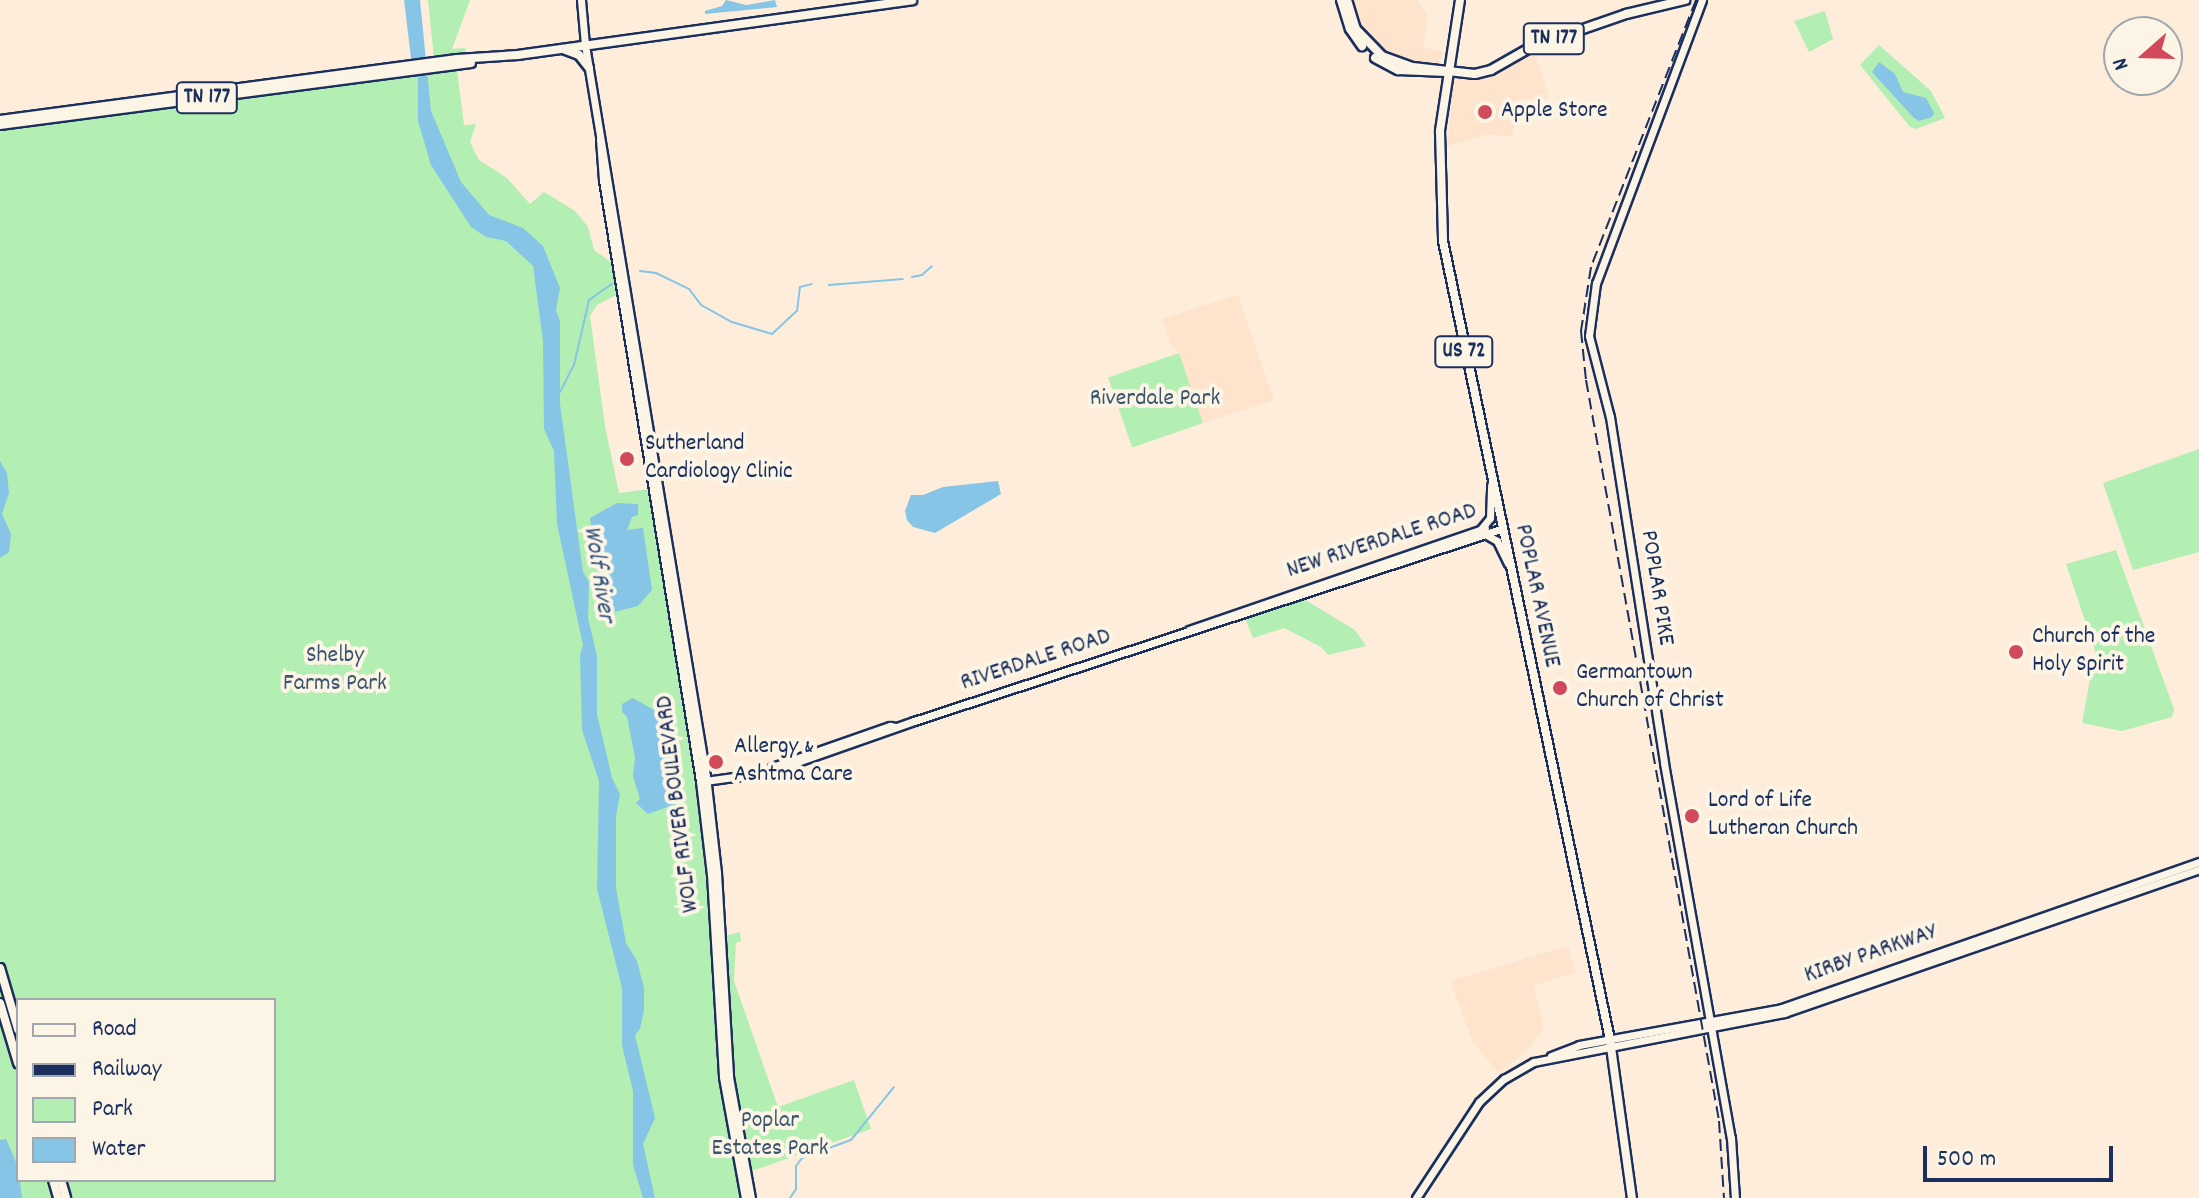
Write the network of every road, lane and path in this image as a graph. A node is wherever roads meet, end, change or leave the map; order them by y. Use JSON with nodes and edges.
{"nodes":[{"id":1,"x":912,"y":0,"type":"edge"},
{"id":2,"x":1344,"y":0,"type":"edge"},
{"id":3,"x":1460,"y":0,"type":"edge"},
{"id":4,"x":1685,"y":0,"type":"edge"},
{"id":5,"x":1702,"y":0,"type":"edge"},
{"id":6,"x":579,"y":3,"type":"edge"},
{"id":7,"x":585,"y":45,"type":"junction"},
{"id":8,"x":563,"y":48,"type":"junction"},
{"id":9,"x":589,"y":68,"type":"junction"},
{"id":10,"x":1447,"y":72,"type":"junction"},
{"id":11,"x":0,"y":122,"type":"edge"},
{"id":12,"x":1491,"y":483,"type":"junction"},
{"id":13,"x":1501,"y":527,"type":"junction"},
{"id":14,"x":1482,"y":532,"type":"junction"},
{"id":15,"x":1509,"y":566,"type":"junction"},
{"id":16,"x":1278,"y":600,"type":"joint"},
{"id":17,"x":703,"y":778,"type":"junction"},
{"id":18,"x":2199,"y":862,"type":"edge"},
{"id":19,"x":2199,"y":869,"type":"edge"},
{"id":20,"x":0,"y":968,"type":"edge"},
{"id":21,"x":0,"y":1003,"type":"edge"},
{"id":22,"x":16,"y":1022,"type":"edge"},
{"id":23,"x":1711,"y":1025,"type":"junction"},
{"id":24,"x":1611,"y":1043,"type":"junction"},
{"id":25,"x":16,"y":1056,"type":"edge"},
{"id":26,"x":745,"y":1183,"type":"junction"},
{"id":27,"x":745,"y":1198,"type":"edge"},
{"id":28,"x":751,"y":1198,"type":"edge"},
{"id":29,"x":1416,"y":1198,"type":"edge"},
{"id":30,"x":1632,"y":1198,"type":"edge"},
{"id":31,"x":1735,"y":1198,"type":"edge"}],
"edges":[{"from":1,"to":7,"type":"main road","number":"TN 177"},
{"from":2,"to":10,"type":"main road"},
{"from":3,"to":10,"type":"main road","name":"POPLAR AVENUE","number":"US 72"},
{"from":4,"to":10,"type":"main road","number":"TN 177"},
{"from":5,"to":23,"type":"main road","name":"POPLAR PIKE"},
{"from":6,"to":7,"type":"main road","name":"WOLF RIVER BOULEVARD"},
{"from":7,"to":8,"type":"main road","number":"TN 177"},
{"from":7,"to":9,"type":"main road","name":"WOLF RIVER BOULEVARD"},
{"from":8,"to":9,"type":"main road"},
{"from":8,"to":11,"type":"main road","number":"TN 177"},
{"from":9,"to":17,"type":"main road","name":"WOLF RIVER BOULEVARD"},
{"from":10,"to":12,"type":"main road","name":"POPLAR AVENUE","number":"US 72"},
{"from":12,"to":13,"type":"main road","name":"POPLAR AVENUE","number":"US 72"},
{"from":12,"to":14,"type":"main road"},
{"from":13,"to":14,"type":"main road","name":"NEW RIVERDALE ROAD"},
{"from":13,"to":15,"type":"main road","name":"POPLAR AVENUE","number":"US 72"},
{"from":14,"to":15,"type":"main road"},
{"from":14,"to":16,"type":"main road","name":"NEW RIVERDALE ROAD"},
{"from":15,"to":24,"type":"main road","name":"POPLAR AVENUE","number":"US 72"},
{"from":16,"to":17,"type":"main road","name":"RIVERDALE ROAD"},
{"from":17,"to":26,"type":"main road","name":"WOLF RIVER BOULEVARD"},
{"from":18,"to":23,"type":"main road","name":"KIRBY PARKWAY"},
{"from":19,"to":23,"type":"main road","name":"KIRBY PARKWAY"},
{"from":20,"to":22,"type":"main road"},
{"from":21,"to":25,"type":"main road"},
{"from":23,"to":24,"type":"main road","name":"KIRBY PARKWAY"},
{"from":23,"to":31,"type":"main road","name":"POPLAR PIKE"},
{"from":24,"to":29,"type":"main road","name":"KIRBY PARKWAY"},
{"from":24,"to":30,"type":"main road","name":"POPLAR AVENUE","number":"US 72"},
{"from":26,"to":27,"type":"main road"},
{"from":26,"to":28,"type":"main road"}]}
